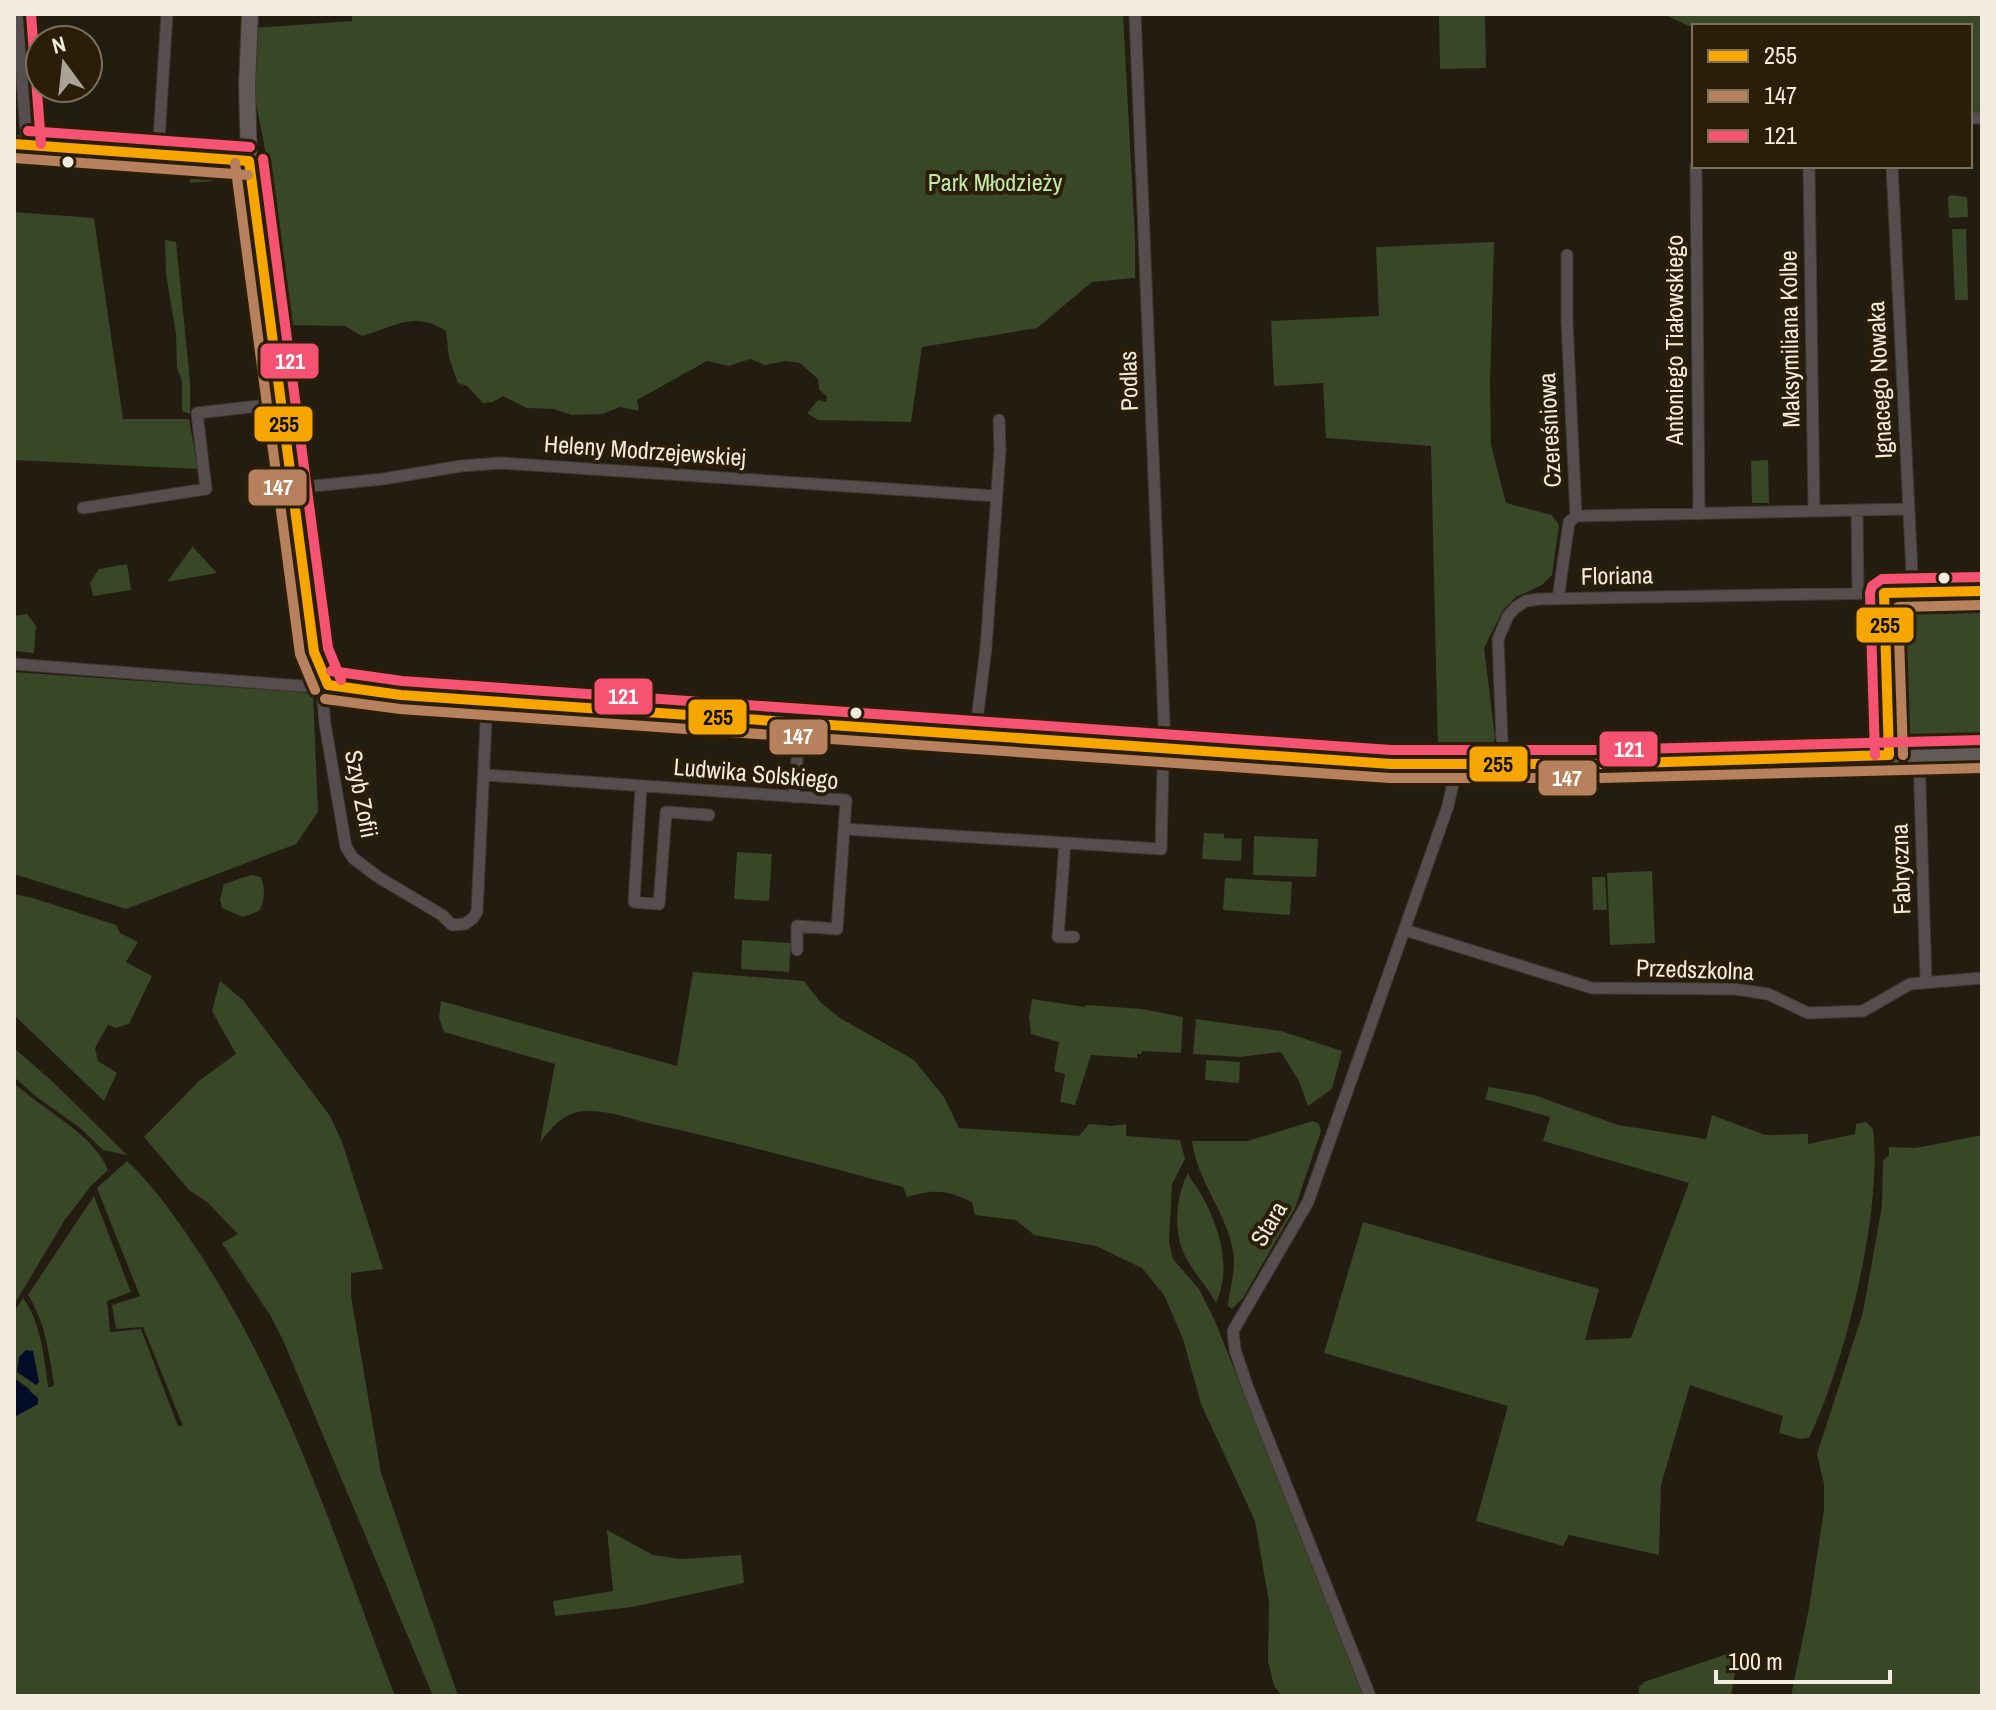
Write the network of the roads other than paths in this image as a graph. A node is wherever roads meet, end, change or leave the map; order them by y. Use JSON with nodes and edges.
{"nodes":[{"id":1,"x":17,"y":14,"type":"edge"},
{"id":2,"x":167,"y":14,"type":"edge"},
{"id":3,"x":250,"y":14,"type":"edge"},
{"id":4,"x":1135,"y":14,"type":"edge"},
{"id":5,"x":20,"y":144,"type":"edge"},
{"id":6,"x":158,"y":154,"type":"junction"},
{"id":7,"x":249,"y":161,"type":"junction"},
{"id":8,"x":1696,"y":168,"type":"edge"},
{"id":9,"x":1809,"y":168,"type":"edge"},
{"id":10,"x":1892,"y":168,"type":"edge"},
{"id":11,"x":1567,"y":255,"type":"dead end"},
{"id":12,"x":282,"y":407,"type":"junction"},
{"id":13,"x":999,"y":420,"type":"dead end"},
{"id":14,"x":293,"y":488,"type":"junction"},
{"id":15,"x":996,"y":496,"type":"junction"},
{"id":16,"x":83,"y":508,"type":"dead end"},
{"id":17,"x":1908,"y":509,"type":"junction"},
{"id":18,"x":1857,"y":510,"type":"junction"},
{"id":19,"x":1814,"y":511,"type":"junction"},
{"id":20,"x":1699,"y":514,"type":"junction"},
{"id":21,"x":1576,"y":516,"type":"junction"},
{"id":22,"x":1982,"y":591,"type":"edge"},
{"id":23,"x":1884,"y":593,"type":"junction"},
{"id":24,"x":1913,"y":593,"type":"junction"},
{"id":25,"x":1858,"y":594,"type":"junction"},
{"id":26,"x":1558,"y":599,"type":"junction"},
{"id":27,"x":14,"y":664,"type":"edge"},
{"id":28,"x":328,"y":685,"type":"junction"},
{"id":29,"x":487,"y":701,"type":"junction"},
{"id":30,"x":800,"y":722,"type":"junction"},
{"id":31,"x":975,"y":735,"type":"junction"},
{"id":32,"x":1163,"y":748,"type":"junction"},
{"id":33,"x":1982,"y":754,"type":"edge"},
{"id":34,"x":1889,"y":755,"type":"junction"},
{"id":35,"x":1919,"y":755,"type":"junction"},
{"id":36,"x":1457,"y":765,"type":"junction"},
{"id":37,"x":1503,"y":766,"type":"junction"},
{"id":38,"x":485,"y":775,"type":"junction"},
{"id":39,"x":641,"y":787,"type":"junction"},
{"id":40,"x":794,"y":797,"type":"junction"},
{"id":41,"x":709,"y":815,"type":"dead end"},
{"id":42,"x":844,"y":829,"type":"junction"},
{"id":43,"x":1065,"y":843,"type":"junction"},
{"id":44,"x":1405,"y":930,"type":"junction"},
{"id":45,"x":1074,"y":937,"type":"dead end"},
{"id":46,"x":797,"y":950,"type":"dead end"},
{"id":47,"x":1982,"y":978,"type":"edge"},
{"id":48,"x":1926,"y":981,"type":"junction"},
{"id":49,"x":1370,"y":1696,"type":"edge"}],
"edges":[{"from":1,"to":5,"type":"street"},
{"from":2,"to":6,"type":"street"},
{"from":3,"to":7,"type":"street"},
{"from":4,"to":32,"type":"street","name":"Podlas"},
{"from":5,"to":6,"type":"street"},
{"from":6,"to":7,"type":"street"},
{"from":7,"to":12,"type":"street"},
{"from":8,"to":20,"type":"street","name":"Antoniego Tiałowskiego"},
{"from":9,"to":19,"type":"street","name":"Maksymiliana Kolbe"},
{"from":10,"to":17,"type":"street","name":"Ignacego Nowaka"},
{"from":11,"to":21,"type":"street","name":"Czereśniowa"},
{"from":12,"to":14,"type":"street"},
{"from":12,"to":16,"type":"street"},
{"from":13,"to":15,"type":"street"},
{"from":14,"to":15,"type":"street","name":"Heleny Modrzejewskiej"},
{"from":14,"to":28,"type":"street"},
{"from":15,"to":31,"type":"street"},
{"from":17,"to":18,"type":"street"},
{"from":17,"to":24,"type":"street","name":"Ignacego Nowaka"},
{"from":18,"to":19,"type":"street"},
{"from":18,"to":25,"type":"street"},
{"from":19,"to":20,"type":"street"},
{"from":20,"to":21,"type":"street"},
{"from":21,"to":26,"type":"street","name":"Czereśniowa"},
{"from":22,"to":24,"type":"street","name":"Floriana"},
{"from":23,"to":24,"type":"street","name":"Floriana"},
{"from":23,"to":25,"type":"street","name":"Floriana"},
{"from":23,"to":34,"type":"street"},
{"from":25,"to":26,"type":"street","name":"Floriana"},
{"from":26,"to":37,"type":"street","name":"Floriana"},
{"from":27,"to":28,"type":"street"},
{"from":28,"to":29,"type":"street"},
{"from":28,"to":38,"type":"street","name":"Szyb Zofii"},
{"from":29,"to":30,"type":"street"},
{"from":29,"to":38,"type":"street"},
{"from":30,"to":31,"type":"street"},
{"from":30,"to":40,"type":"street"},
{"from":31,"to":32,"type":"street"},
{"from":32,"to":36,"type":"street"},
{"from":32,"to":43,"type":"street","name":"Ludwika Solskiego"},
{"from":33,"to":35,"type":"street"},
{"from":34,"to":35,"type":"street"},
{"from":34,"to":37,"type":"street"},
{"from":35,"to":48,"type":"street","name":"Fabryczna"},
{"from":36,"to":37,"type":"street"},
{"from":36,"to":44,"type":"street","name":"Stara"},
{"from":38,"to":39,"type":"street","name":"Ludwika Solskiego"},
{"from":39,"to":40,"type":"street","name":"Ludwika Solskiego"},
{"from":39,"to":41,"type":"street"},
{"from":40,"to":42,"type":"street","name":"Ludwika Solskiego"},
{"from":42,"to":43,"type":"street","name":"Ludwika Solskiego"},
{"from":42,"to":46,"type":"street"},
{"from":43,"to":45,"type":"street"},
{"from":44,"to":48,"type":"street","name":"Przedszkolna"},
{"from":44,"to":49,"type":"street","name":"Stara"},
{"from":47,"to":48,"type":"street","name":"Przedszkolna"}]}
